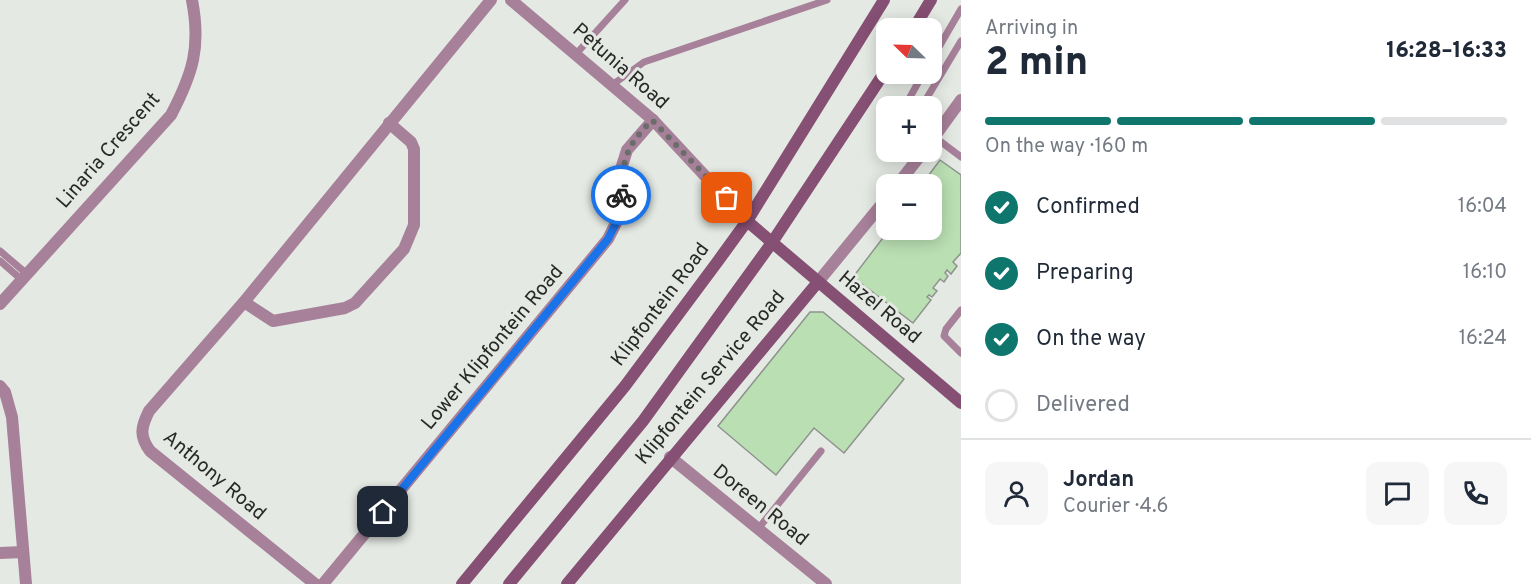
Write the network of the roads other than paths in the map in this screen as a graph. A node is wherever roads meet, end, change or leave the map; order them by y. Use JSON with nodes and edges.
{"nodes":[{"id":1,"x":192,"y":0,"type":"edge"},
{"id":2,"x":491,"y":0,"type":"edge"},
{"id":3,"x":511,"y":0,"type":"edge"},
{"id":4,"x":625,"y":0,"type":"edge"},
{"id":5,"x":827,"y":0,"type":"edge"},
{"id":6,"x":884,"y":0,"type":"edge"},
{"id":7,"x":931,"y":0,"type":"edge"},
{"id":8,"x":961,"y":9,"type":"edge"},
{"id":9,"x":920,"y":18,"type":"edge"},
{"id":10,"x":961,"y":41,"type":"edge"},
{"id":11,"x":942,"y":42,"type":"edge"},
{"id":12,"x":576,"y":54,"type":"junction"},
{"id":13,"x":877,"y":84,"type":"edge"},
{"id":14,"x":612,"y":85,"type":"junction"},
{"id":15,"x":928,"y":96,"type":"edge"},
{"id":16,"x":961,"y":100,"type":"edge"},
{"id":17,"x":652,"y":120,"type":"junction"},
{"id":18,"x":389,"y":123,"type":"junction"},
{"id":19,"x":942,"y":124,"type":"edge"},
{"id":20,"x":942,"y":144,"type":"edge"},
{"id":21,"x":961,"y":157,"type":"edge"},
{"id":22,"x":876,"y":211,"type":"edge"},
{"id":23,"x":747,"y":221,"type":"junction"},
{"id":24,"x":771,"y":244,"type":"junction"},
{"id":25,"x":0,"y":251,"type":"edge"},
{"id":26,"x":0,"y":261,"type":"edge"},
{"id":27,"x":24,"y":277,"type":"junction"},
{"id":28,"x":818,"y":282,"type":"junction"},
{"id":29,"x":244,"y":302,"type":"junction"},
{"id":30,"x":0,"y":304,"type":"edge"},
{"id":31,"x":961,"y":310,"type":"edge"},
{"id":32,"x":961,"y":353,"type":"edge"},
{"id":33,"x":0,"y":386,"type":"edge"},
{"id":34,"x":961,"y":403,"type":"edge"},
{"id":35,"x":821,"y":451,"type":"dead end"},
{"id":36,"x":670,"y":457,"type":"junction"},
{"id":37,"x":758,"y":529,"type":"junction"},
{"id":38,"x":24,"y":552,"type":"junction"},
{"id":39,"x":0,"y":553,"type":"edge"},
{"id":40,"x":26,"y":584,"type":"edge"},
{"id":41,"x":315,"y":584,"type":"edge"},
{"id":42,"x":323,"y":584,"type":"edge"},
{"id":43,"x":462,"y":584,"type":"edge"},
{"id":44,"x":509,"y":584,"type":"edge"},
{"id":45,"x":567,"y":584,"type":"edge"},
{"id":46,"x":826,"y":584,"type":"edge"}],
"edges":[{"from":1,"to":27,"type":"street","name":"Linaria Crescent"},
{"from":2,"to":18,"type":"street","name":"Anthony Road"},
{"from":3,"to":12,"type":"street","name":"Petunia Road"},
{"from":4,"to":12,"type":"lane"},
{"from":5,"to":14,"type":"lane"},
{"from":6,"to":23,"type":"main road","name":"Klipfontein Road"},
{"from":7,"to":9,"type":"main road"},
{"from":8,"to":11,"type":"lane"},
{"from":10,"to":15,"type":"lane"},
{"from":12,"to":14,"type":"street","name":"Petunia Road"},
{"from":13,"to":24,"type":"main road"},
{"from":14,"to":17,"type":"street","name":"Petunia Road"},
{"from":16,"to":19,"type":"street"},
{"from":17,"to":23,"type":"street","name":"Petunia Road"},
{"from":17,"to":42,"type":"street","name":"Lower Klipfontein Road"},
{"from":18,"to":29,"type":"street","name":"Anthony Road"},
{"from":18,"to":29,"type":"street"},
{"from":20,"to":21,"type":"lane"},
{"from":22,"to":28,"type":"street","name":"Klipfontein Service Road"},
{"from":23,"to":24,"type":"main road","name":"Hazel Road"},
{"from":23,"to":43,"type":"main road","name":"Klipfontein Road"},
{"from":24,"to":28,"type":"main road","name":"Hazel Road"},
{"from":24,"to":44,"type":"main road"},
{"from":25,"to":27,"type":"lane"},
{"from":26,"to":27,"type":"lane"},
{"from":27,"to":30,"type":"street","name":"Linaria Crescent"},
{"from":28,"to":34,"type":"main road","name":"Hazel Road"},
{"from":28,"to":36,"type":"main road","name":"Klipfontein Service Road"},
{"from":29,"to":41,"type":"street","name":"Anthony Road"},
{"from":31,"to":32,"type":"lane"},
{"from":33,"to":38,"type":"street"},
{"from":35,"to":37,"type":"lane"},
{"from":36,"to":37,"type":"street","name":"Doreen Road"},
{"from":36,"to":45,"type":"main road","name":"Klipfontein Service Road"},
{"from":37,"to":46,"type":"street","name":"Doreen Road"},
{"from":38,"to":39,"type":"street"},
{"from":38,"to":40,"type":"street"}]}
